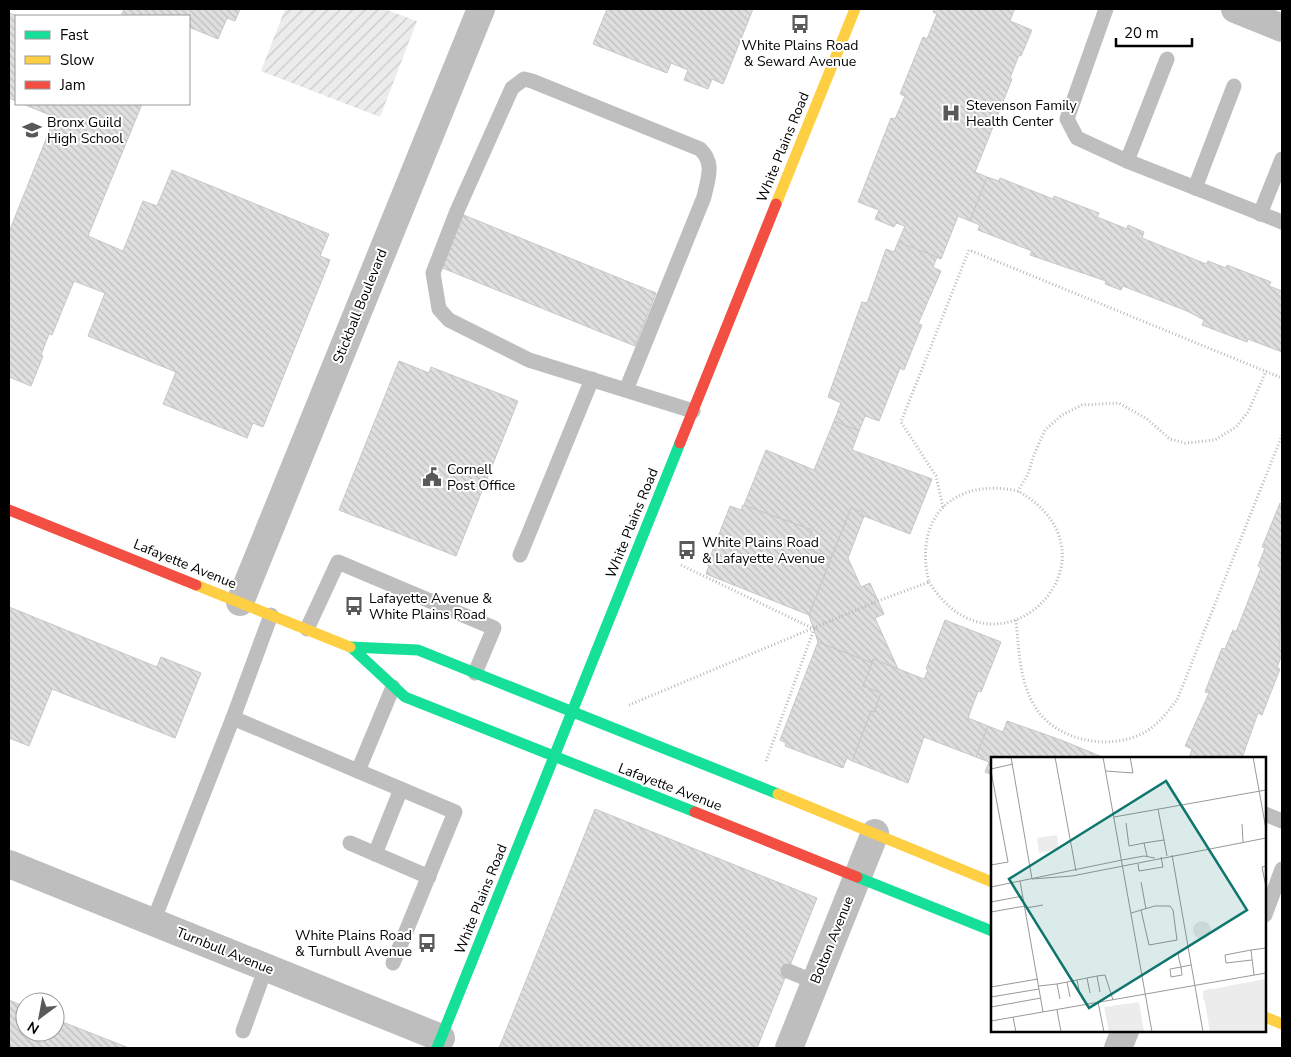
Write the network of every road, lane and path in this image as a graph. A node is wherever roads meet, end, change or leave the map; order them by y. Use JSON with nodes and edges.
{"nodes":[{"id":1,"x":481,"y":9,"type":"edge"},
{"id":2,"x":855,"y":9,"type":"edge"},
{"id":3,"x":1106,"y":9,"type":"edge"},
{"id":4,"x":1235,"y":9,"type":"edge"},
{"id":5,"x":1282,"y":28,"type":"edge"},
{"id":6,"x":1167,"y":59,"type":"dead end"},
{"id":7,"x":1234,"y":86,"type":"dead end"},
{"id":8,"x":1282,"y":159,"type":"edge"},
{"id":9,"x":1127,"y":161,"type":"junction"},
{"id":10,"x":1195,"y":188,"type":"junction"},
{"id":11,"x":1260,"y":214,"type":"junction"},
{"id":12,"x":1282,"y":222,"type":"edge"},
{"id":13,"x":1266,"y":371,"type":"junction"},
{"id":14,"x":1282,"y":378,"type":"edge"},
{"id":15,"x":592,"y":379,"type":"junction"},
{"id":16,"x":626,"y":390,"type":"junction"},
{"id":17,"x":693,"y":411,"type":"junction"},
{"id":18,"x":1282,"y":435,"type":"edge"},
{"id":19,"x":1018,"y":491,"type":"junction"},
{"id":20,"x":943,"y":507,"type":"junction"},
{"id":21,"x":9,"y":510,"type":"edge"},
{"id":22,"x":520,"y":555,"type":"dead end"},
{"id":23,"x":681,"y":565,"type":"dead end"},
{"id":24,"x":929,"y":582,"type":"junction"},
{"id":25,"x":240,"y":602,"type":"junction"},
{"id":26,"x":271,"y":615,"type":"junction"},
{"id":27,"x":1016,"y":620,"type":"junction"},
{"id":28,"x":307,"y":629,"type":"junction"},
{"id":29,"x":814,"y":629,"type":"junction"},
{"id":30,"x":351,"y":647,"type":"junction"},
{"id":31,"x":475,"y":673,"type":"junction"},
{"id":32,"x":393,"y":687,"type":"junction"},
{"id":33,"x":623,"y":707,"type":"dead end"},
{"id":34,"x":573,"y":711,"type":"junction"},
{"id":35,"x":232,"y":718,"type":"junction"},
{"id":36,"x":554,"y":758,"type":"junction"},
{"id":37,"x":765,"y":764,"type":"dead end"},
{"id":38,"x":358,"y":772,"type":"junction"},
{"id":39,"x":402,"y":789,"type":"junction"},
{"id":40,"x":1266,"y":814,"type":"edge"},
{"id":41,"x":1282,"y":821,"type":"edge"},
{"id":42,"x":875,"y":833,"type":"junction"},
{"id":43,"x":350,"y":843,"type":"dead end"},
{"id":44,"x":375,"y":854,"type":"junction"},
{"id":45,"x":9,"y":864,"type":"edge"},
{"id":46,"x":1282,"y":869,"type":"edge"},
{"id":47,"x":429,"y":877,"type":"junction"},
{"id":48,"x":857,"y":877,"type":"junction"},
{"id":49,"x":991,"y":882,"type":"edge"},
{"id":50,"x":1266,"y":911,"type":"edge"},
{"id":51,"x":1282,"y":912,"type":"edge"},
{"id":52,"x":153,"y":922,"type":"junction"},
{"id":53,"x":991,"y":931,"type":"edge"},
{"id":54,"x":393,"y":963,"type":"dead end"},
{"id":55,"x":266,"y":967,"type":"junction"},
{"id":56,"x":788,"y":971,"type":"dead end"},
{"id":57,"x":815,"y":982,"type":"junction"},
{"id":58,"x":1266,"y":1017,"type":"edge"},
{"id":59,"x":1282,"y":1024,"type":"edge"},
{"id":60,"x":243,"y":1031,"type":"dead end"},
{"id":61,"x":1125,"y":1032,"type":"edge"},
{"id":62,"x":439,"y":1043,"type":"edge"},
{"id":63,"x":789,"y":1048,"type":"edge"},
{"id":64,"x":1118,"y":1048,"type":"edge"}],
"edges":[{"from":1,"to":25,"type":"street","name":"Stickball Boulevard"},
{"from":2,"to":17,"type":"street","name":"White Plains Road"},
{"from":3,"to":9,"type":"lane"},
{"from":4,"to":5,"type":"street"},
{"from":6,"to":9,"type":"lane"},
{"from":7,"to":10,"type":"lane"},
{"from":8,"to":11,"type":"lane"},
{"from":9,"to":10,"type":"lane"},
{"from":10,"to":11,"type":"lane"},
{"from":11,"to":12,"type":"lane"},
{"from":13,"to":14,"type":"path"},
{"from":13,"to":19,"type":"path"},
{"from":13,"to":20,"type":"path"},
{"from":15,"to":16,"type":"lane"},
{"from":15,"to":16,"type":"lane"},
{"from":15,"to":22,"type":"lane"},
{"from":16,"to":17,"type":"lane"},
{"from":17,"to":34,"type":"street","name":"White Plains Road"},
{"from":18,"to":27,"type":"path"},
{"from":19,"to":20,"type":"path"},
{"from":19,"to":27,"type":"path"},
{"from":20,"to":24,"type":"path"},
{"from":21,"to":25,"type":"street","name":"Lafayette Avenue"},
{"from":23,"to":29,"type":"path"},
{"from":24,"to":27,"type":"path"},
{"from":24,"to":29,"type":"path"},
{"from":25,"to":26,"type":"street","name":"Lafayette Avenue"},
{"from":26,"to":28,"type":"street","name":"Lafayette Avenue"},
{"from":26,"to":35,"type":"lane"},
{"from":28,"to":30,"type":"street","name":"Lafayette Avenue"},
{"from":28,"to":31,"type":"lane"},
{"from":29,"to":33,"type":"path"},
{"from":29,"to":37,"type":"path"},
{"from":30,"to":31,"type":"street","name":"Lafayette Avenue"},
{"from":30,"to":32,"type":"street","name":"Lafayette Avenue"},
{"from":31,"to":34,"type":"street","name":"Lafayette Avenue"},
{"from":32,"to":36,"type":"street","name":"Lafayette Avenue"},
{"from":32,"to":38,"type":"lane"},
{"from":34,"to":36,"type":"street","name":"White Plains Road"},
{"from":34,"to":42,"type":"street","name":"Lafayette Avenue"},
{"from":35,"to":38,"type":"lane"},
{"from":35,"to":52,"type":"lane"},
{"from":36,"to":48,"type":"street","name":"Lafayette Avenue"},
{"from":36,"to":62,"type":"street","name":"White Plains Road"},
{"from":38,"to":39,"type":"lane"},
{"from":39,"to":44,"type":"lane"},
{"from":39,"to":47,"type":"lane"},
{"from":40,"to":41,"type":"lane"},
{"from":42,"to":48,"type":"street","name":"Bolton Avenue"},
{"from":42,"to":49,"type":"street","name":"Lafayette Avenue"},
{"from":43,"to":44,"type":"lane"},
{"from":44,"to":47,"type":"lane"},
{"from":45,"to":52,"type":"street","name":"Turnbull Avenue"},
{"from":46,"to":50,"type":"lane"},
{"from":47,"to":54,"type":"lane"},
{"from":48,"to":53,"type":"street","name":"Lafayette Avenue"},
{"from":48,"to":57,"type":"street","name":"Bolton Avenue"},
{"from":50,"to":51,"type":"lane"},
{"from":52,"to":55,"type":"street","name":"Turnbull Avenue"},
{"from":55,"to":60,"type":"lane"},
{"from":55,"to":62,"type":"street","name":"Turnbull Avenue"},
{"from":56,"to":57,"type":"lane"},
{"from":57,"to":63,"type":"street","name":"Bolton Avenue"},
{"from":58,"to":59,"type":"street"},
{"from":61,"to":64,"type":"street"}]}
